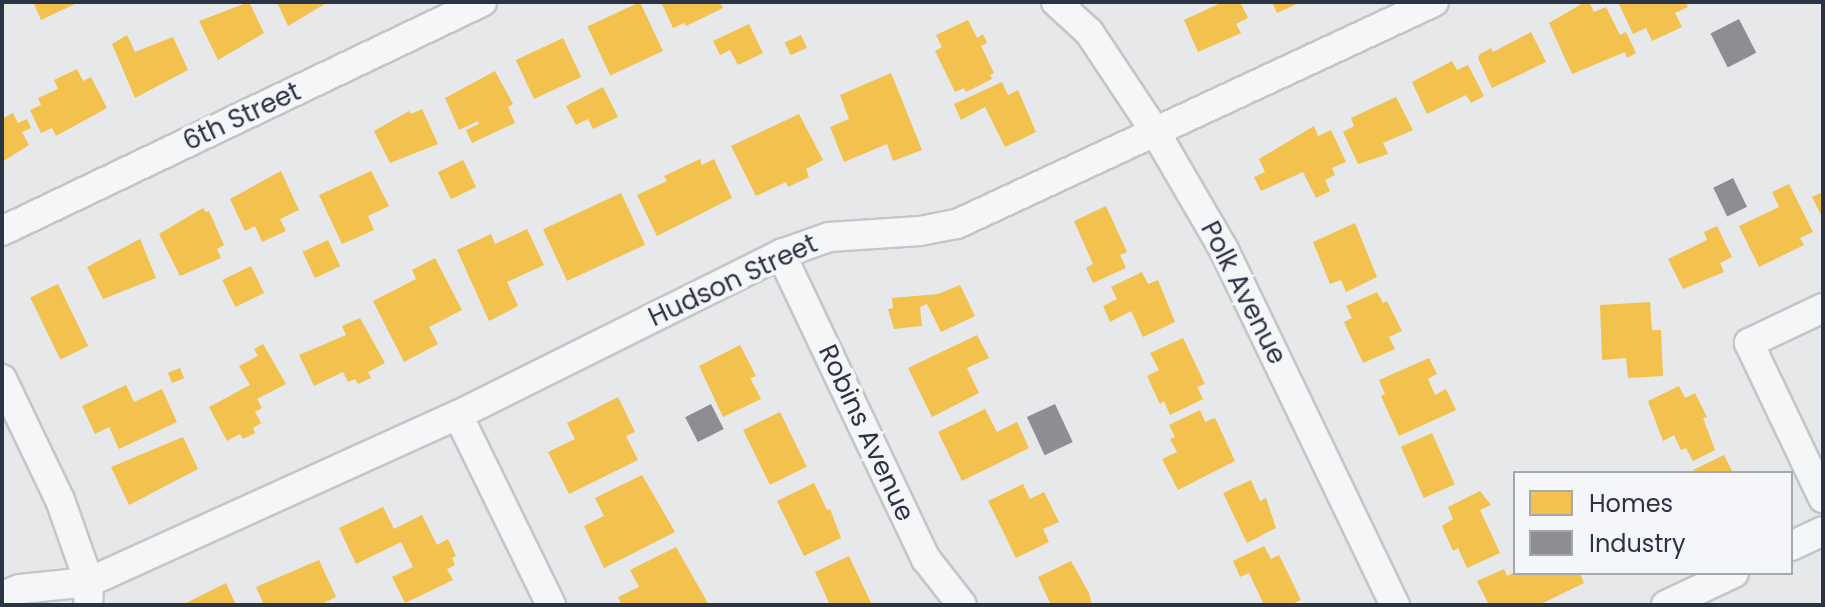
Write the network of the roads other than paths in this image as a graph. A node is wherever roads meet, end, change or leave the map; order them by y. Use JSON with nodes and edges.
{"nodes":[{"id":1,"x":482,"y":2,"type":"edge"},
{"id":2,"x":1056,"y":2,"type":"edge"},
{"id":3,"x":1434,"y":2,"type":"edge"},
{"id":4,"x":1156,"y":133,"type":"junction"},
{"id":5,"x":2,"y":231,"type":"edge"},
{"id":6,"x":781,"y":254,"type":"junction"},
{"id":7,"x":1823,"y":308,"type":"edge"},
{"id":8,"x":2,"y":379,"type":"edge"},
{"id":9,"x":458,"y":415,"type":"junction"},
{"id":10,"x":1823,"y":498,"type":"edge"},
{"id":11,"x":1823,"y":531,"type":"edge"},
{"id":12,"x":1793,"y":545,"type":"edge"},
{"id":13,"x":1730,"y":575,"type":"edge"},
{"id":14,"x":88,"y":594,"type":"edge"},
{"id":15,"x":2,"y":596,"type":"edge"},
{"id":16,"x":551,"y":605,"type":"edge"},
{"id":17,"x":962,"y":605,"type":"edge"},
{"id":18,"x":1395,"y":605,"type":"edge"},
{"id":19,"x":1666,"y":605,"type":"edge"}],
"edges":[{"from":1,"to":5,"type":"street","name":"6th Street"},
{"from":2,"to":4,"type":"street","name":"Polk Avenue"},
{"from":3,"to":4,"type":"street","name":"Hudson Street"},
{"from":4,"to":6,"type":"street","name":"Hudson Street"},
{"from":4,"to":18,"type":"street","name":"Polk Avenue"},
{"from":6,"to":9,"type":"street","name":"Hudson Street"},
{"from":6,"to":17,"type":"street","name":"Robins Avenue"},
{"from":7,"to":10,"type":"street"},
{"from":8,"to":14,"type":"street"},
{"from":9,"to":14,"type":"street","name":"Hudson Street"},
{"from":9,"to":16,"type":"street"},
{"from":11,"to":12,"type":"street"},
{"from":13,"to":19,"type":"street"},
{"from":14,"to":15,"type":"street","name":"Hudson Street"}]}
